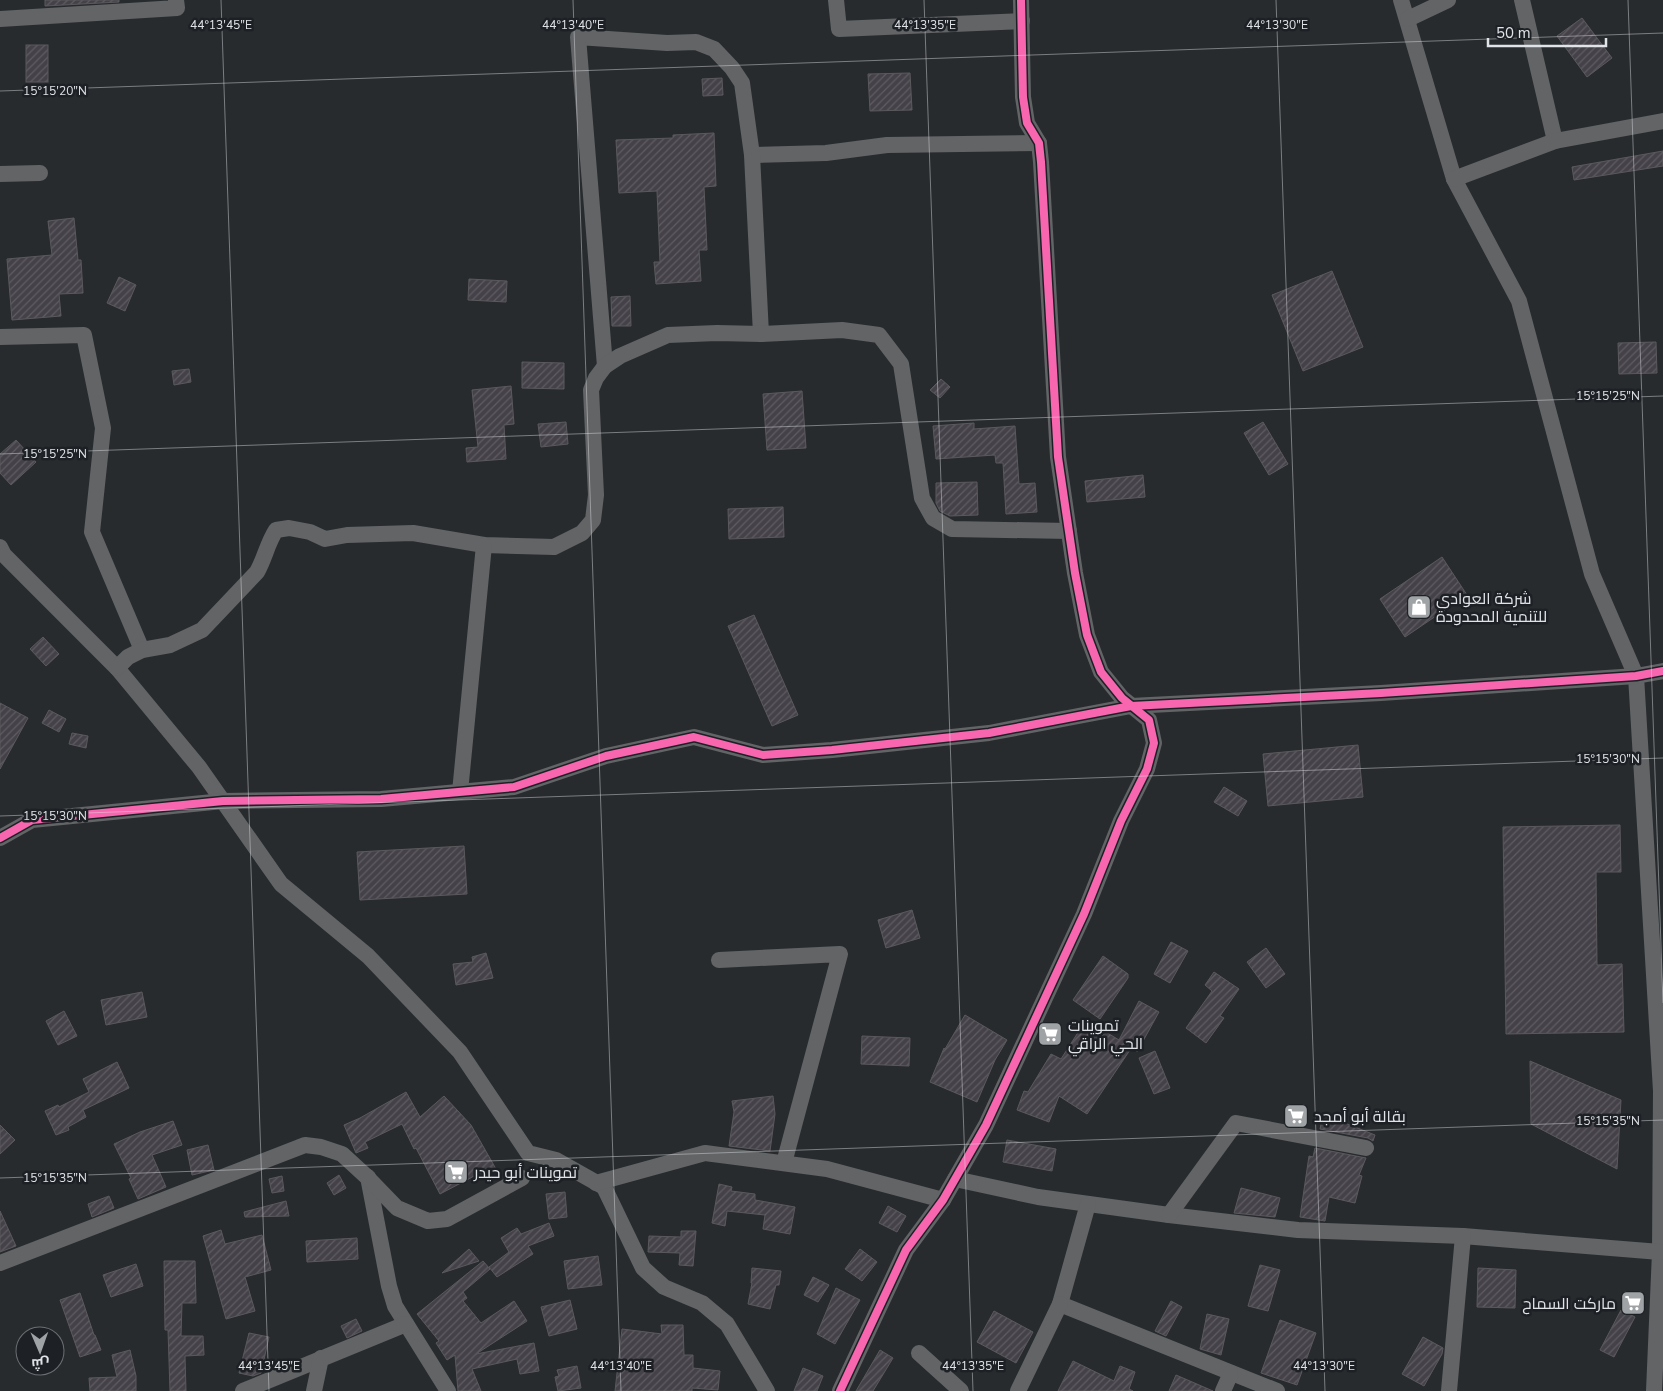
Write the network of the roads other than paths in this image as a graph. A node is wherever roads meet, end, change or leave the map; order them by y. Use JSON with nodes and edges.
{"nodes":[{"id":1,"x":176,"y":0,"type":"edge"},
{"id":2,"x":836,"y":0,"type":"edge"},
{"id":3,"x":1021,"y":0,"type":"edge"},
{"id":4,"x":1402,"y":0,"type":"edge"},
{"id":5,"x":1448,"y":0,"type":"edge"},
{"id":6,"x":1522,"y":0,"type":"edge"},
{"id":7,"x":0,"y":19,"type":"edge"},
{"id":8,"x":1408,"y":19,"type":"junction"},
{"id":9,"x":1022,"y":21,"type":"junction"},
{"id":10,"x":1663,"y":121,"type":"edge"},
{"id":11,"x":1555,"y":141,"type":"junction"},
{"id":12,"x":1039,"y":143,"type":"junction"},
{"id":13,"x":752,"y":155,"type":"junction"},
{"id":14,"x":40,"y":172,"type":"dead end"},
{"id":15,"x":0,"y":174,"type":"edge"},
{"id":16,"x":1454,"y":179,"type":"junction"},
{"id":17,"x":760,"y":334,"type":"junction"},
{"id":18,"x":0,"y":337,"type":"edge"},
{"id":19,"x":605,"y":366,"type":"junction"},
{"id":20,"x":1069,"y":531,"type":"junction"},
{"id":21,"x":484,"y":544,"type":"junction"},
{"id":22,"x":0,"y":547,"type":"edge"},
{"id":23,"x":142,"y":650,"type":"junction"},
{"id":24,"x":117,"y":668,"type":"junction"},
{"id":25,"x":1663,"y":671,"type":"edge"},
{"id":26,"x":1636,"y":676,"type":"junction"},
{"id":27,"x":1131,"y":706,"type":"junction"},
{"id":28,"x":460,"y":792,"type":"junction"},
{"id":29,"x":223,"y":801,"type":"junction"},
{"id":30,"x":0,"y":838,"type":"edge"},
{"id":31,"x":719,"y":960,"type":"dead end"},
{"id":32,"x":1659,"y":999,"type":"edge"},
{"id":33,"x":1366,"y":1148,"type":"dead end"},
{"id":34,"x":784,"y":1163,"type":"junction"},
{"id":35,"x":368,"y":1176,"type":"junction"},
{"id":36,"x":522,"y":1178,"type":"dead end"},
{"id":37,"x":955,"y":1179,"type":"junction"},
{"id":38,"x":596,"y":1183,"type":"junction"},
{"id":39,"x":943,"y":1200,"type":"junction"},
{"id":40,"x":1088,"y":1204,"type":"junction"},
{"id":41,"x":1169,"y":1215,"type":"junction"},
{"id":42,"x":1463,"y":1236,"type":"junction"},
{"id":43,"x":1660,"y":1252,"type":"junction"},
{"id":44,"x":0,"y":1263,"type":"edge"},
{"id":45,"x":1060,"y":1304,"type":"junction"},
{"id":46,"x":406,"y":1324,"type":"junction"},
{"id":47,"x":919,"y":1353,"type":"dead end"},
{"id":48,"x":321,"y":1358,"type":"junction"},
{"id":49,"x":1231,"y":1373,"type":"junction"},
{"id":50,"x":243,"y":1391,"type":"edge"},
{"id":51,"x":314,"y":1391,"type":"edge"},
{"id":52,"x":448,"y":1391,"type":"edge"},
{"id":53,"x":767,"y":1391,"type":"edge"},
{"id":54,"x":840,"y":1391,"type":"edge"},
{"id":55,"x":961,"y":1391,"type":"edge"},
{"id":56,"x":1018,"y":1391,"type":"edge"},
{"id":57,"x":1222,"y":1391,"type":"edge"},
{"id":58,"x":1277,"y":1391,"type":"edge"},
{"id":59,"x":1449,"y":1391,"type":"edge"},
{"id":60,"x":1654,"y":1391,"type":"edge"}],
"edges":[{"from":1,"to":7,"type":"street"},
{"from":2,"to":9,"type":"street"},
{"from":3,"to":9,"type":"street"},
{"from":4,"to":8,"type":"street"},
{"from":5,"to":8,"type":"street"},
{"from":6,"to":11,"type":"street"},
{"from":8,"to":16,"type":"street"},
{"from":9,"to":12,"type":"street"},
{"from":10,"to":11,"type":"street"},
{"from":11,"to":16,"type":"street"},
{"from":12,"to":13,"type":"street"},
{"from":12,"to":20,"type":"street"},
{"from":13,"to":17,"type":"street"},
{"from":13,"to":19,"type":"street"},
{"from":14,"to":15,"type":"street"},
{"from":16,"to":26,"type":"street"},
{"from":17,"to":19,"type":"street"},
{"from":17,"to":20,"type":"street"},
{"from":18,"to":23,"type":"street"},
{"from":19,"to":21,"type":"street"},
{"from":20,"to":27,"type":"street"},
{"from":21,"to":23,"type":"street"},
{"from":21,"to":28,"type":"street"},
{"from":22,"to":24,"type":"street"},
{"from":23,"to":24,"type":"street"},
{"from":24,"to":29,"type":"street"},
{"from":25,"to":26,"type":"street"},
{"from":26,"to":27,"type":"street"},
{"from":26,"to":32,"type":"street"},
{"from":27,"to":28,"type":"street"},
{"from":27,"to":37,"type":"street"},
{"from":28,"to":29,"type":"street"},
{"from":29,"to":30,"type":"street"},
{"from":29,"to":38,"type":"street"},
{"from":31,"to":34,"type":"street"},
{"from":32,"to":43,"type":"street"},
{"from":33,"to":41,"type":"street"},
{"from":34,"to":38,"type":"street"},
{"from":34,"to":39,"type":"street"},
{"from":35,"to":36,"type":"street"},
{"from":35,"to":44,"type":"street"},
{"from":35,"to":46,"type":"street"},
{"from":37,"to":39,"type":"street"},
{"from":37,"to":40,"type":"street"},
{"from":38,"to":53,"type":"street"},
{"from":39,"to":54,"type":"street"},
{"from":40,"to":41,"type":"street"},
{"from":40,"to":45,"type":"street"},
{"from":41,"to":42,"type":"street"},
{"from":42,"to":43,"type":"street"},
{"from":42,"to":59,"type":"street"},
{"from":43,"to":60,"type":"street"},
{"from":45,"to":49,"type":"street"},
{"from":45,"to":56,"type":"street"},
{"from":46,"to":48,"type":"street"},
{"from":46,"to":52,"type":"street"},
{"from":47,"to":55,"type":"street"},
{"from":48,"to":50,"type":"street"},
{"from":48,"to":51,"type":"street"},
{"from":49,"to":57,"type":"street"},
{"from":49,"to":58,"type":"street"}]}
